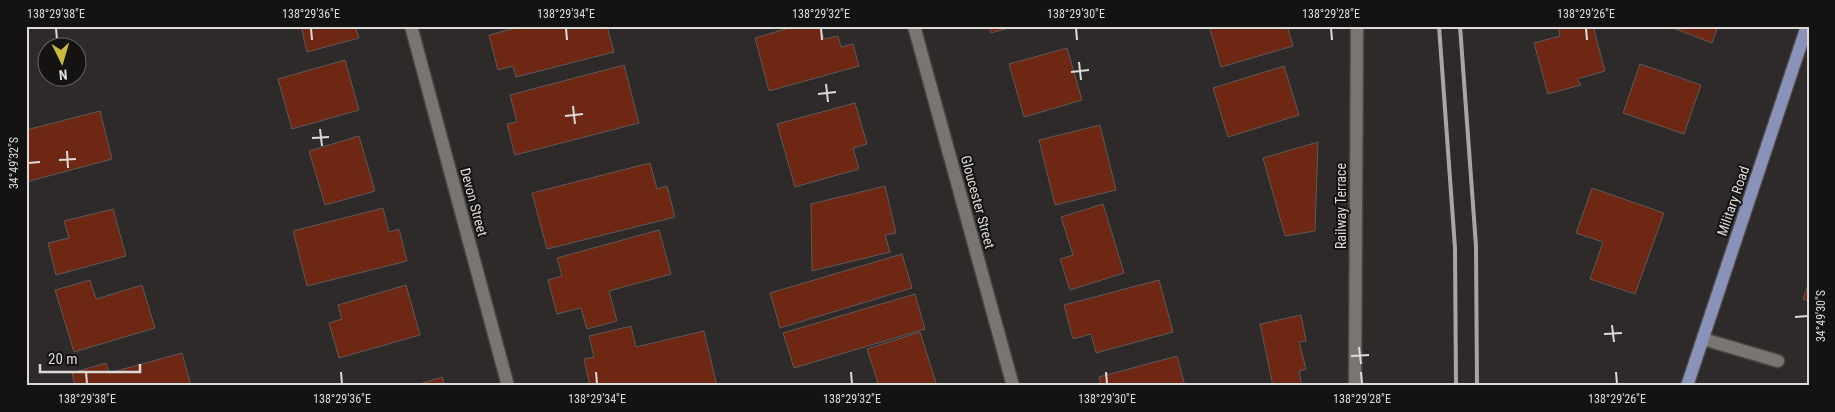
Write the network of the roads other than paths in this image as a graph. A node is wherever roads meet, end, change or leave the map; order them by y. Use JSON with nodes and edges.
{"nodes":[{"id":1,"x":411,"y":26,"type":"edge"},
{"id":2,"x":914,"y":26,"type":"edge"},
{"id":3,"x":1357,"y":26,"type":"edge"},
{"id":4,"x":1807,"y":26,"type":"edge"},
{"id":5,"x":1703,"y":339,"type":"junction"},
{"id":6,"x":1778,"y":361,"type":"dead end"},
{"id":7,"x":508,"y":386,"type":"edge"},
{"id":8,"x":1013,"y":386,"type":"edge"},
{"id":9,"x":1355,"y":386,"type":"edge"},
{"id":10,"x":1687,"y":386,"type":"edge"}],
"edges":[{"from":1,"to":7,"type":"street","name":"Devon Street"},
{"from":2,"to":8,"type":"street","name":"Gloucester Street"},
{"from":3,"to":9,"type":"street","name":"Railway Terrace"},
{"from":4,"to":5,"type":"main road","name":"Military Road"},
{"from":5,"to":6,"type":"street"},
{"from":5,"to":10,"type":"main road","name":"Military Road"}]}
